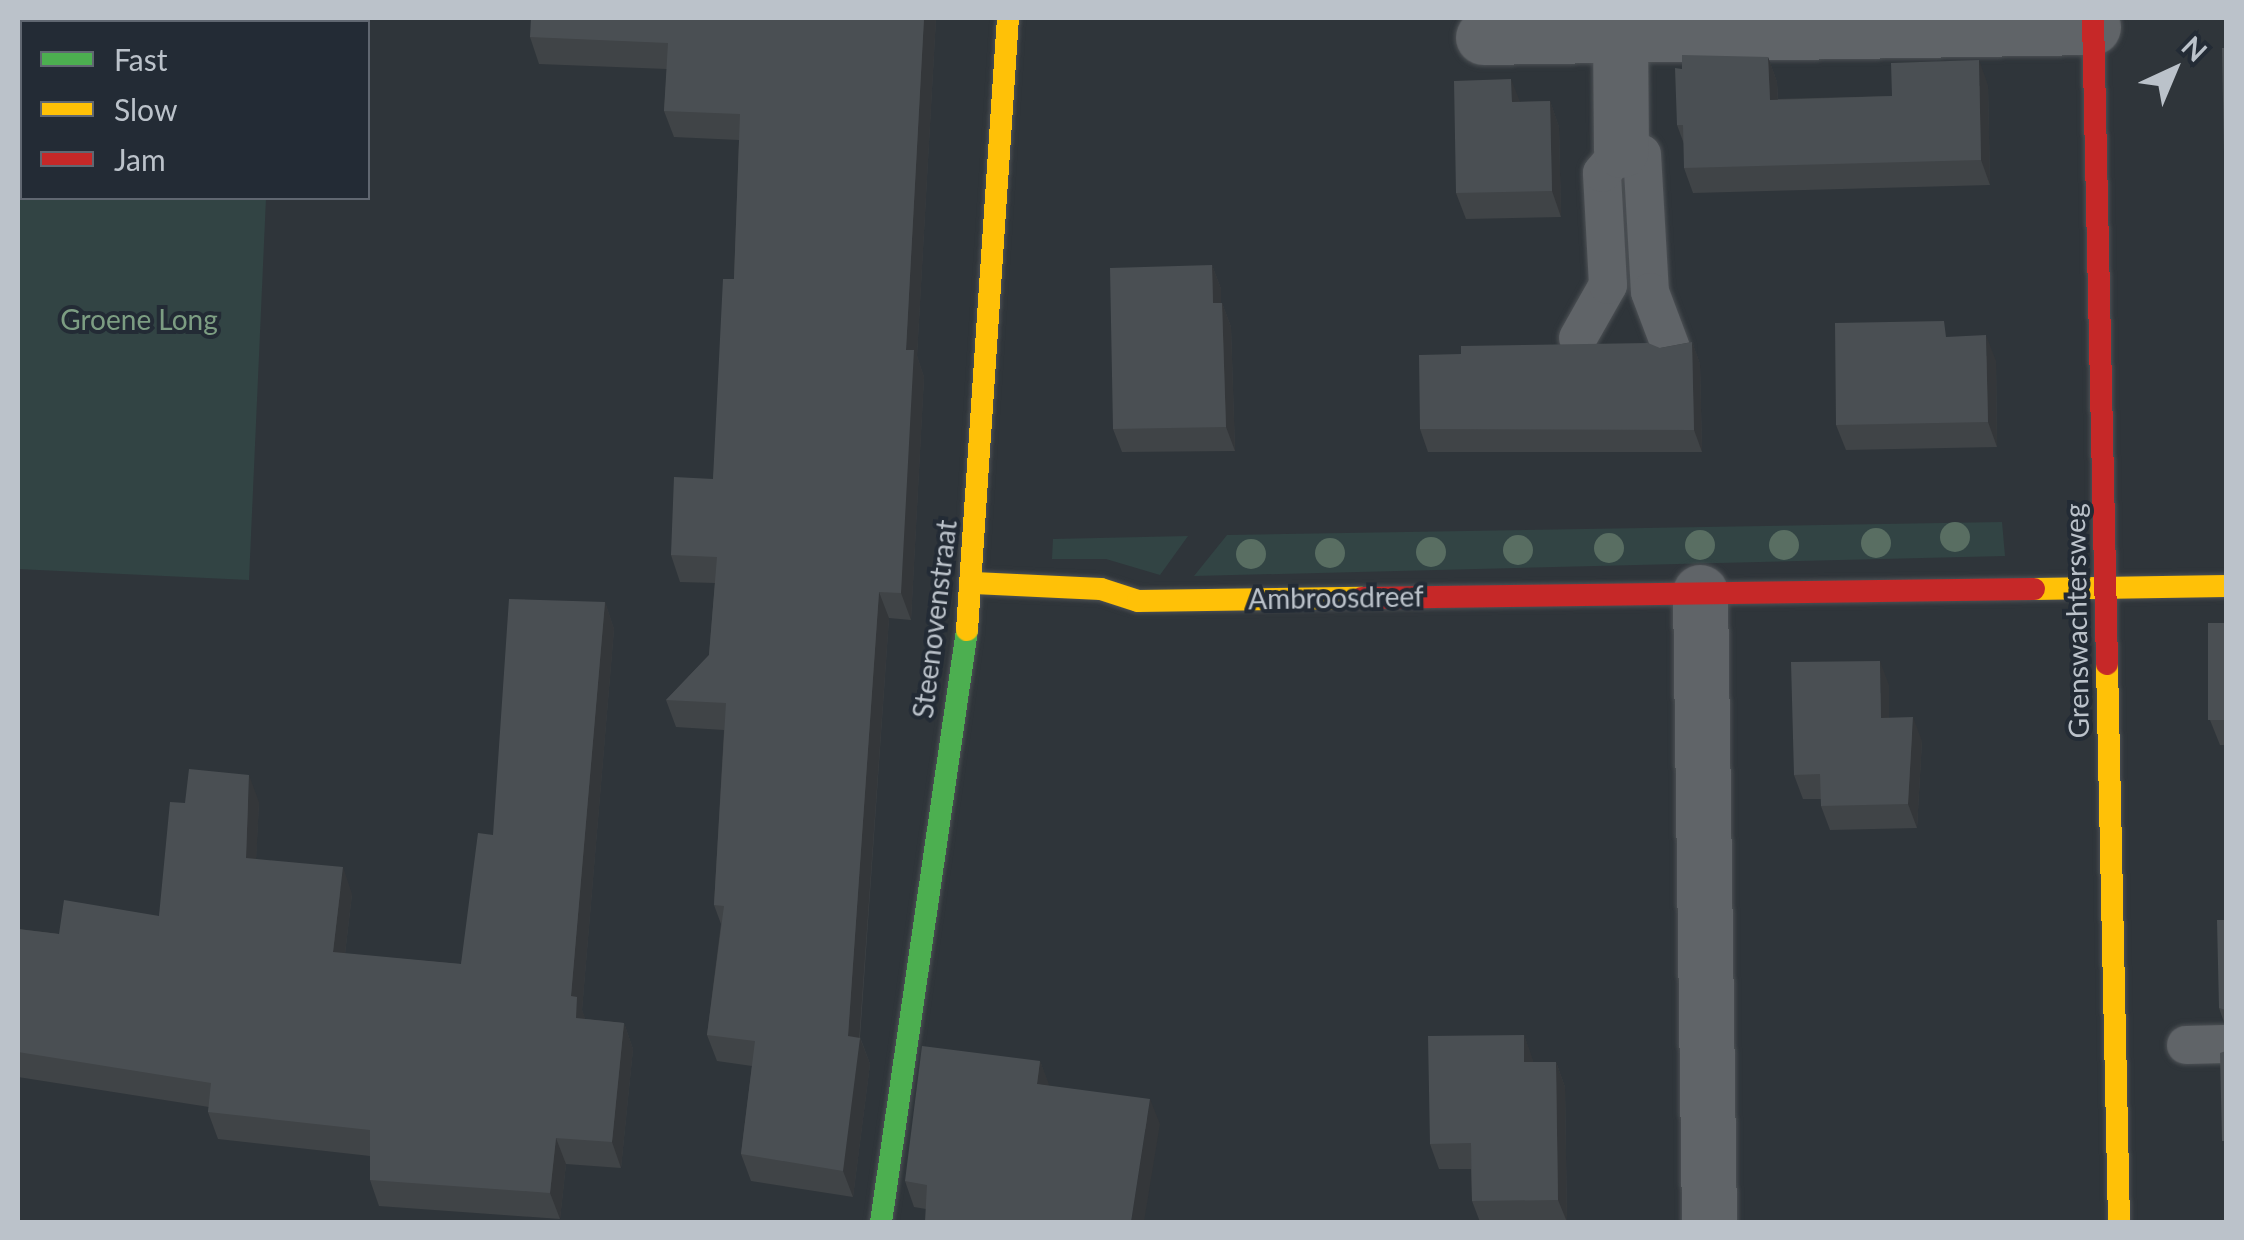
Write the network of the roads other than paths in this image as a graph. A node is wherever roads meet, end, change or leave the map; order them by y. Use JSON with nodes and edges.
{"nodes":[{"id":1,"x":1008,"y":18,"type":"edge"},
{"id":2,"x":2093,"y":22,"type":"edge"},
{"id":3,"x":1620,"y":34,"type":"junction"},
{"id":4,"x":1483,"y":37,"type":"dead end"},
{"id":5,"x":1622,"y":150,"type":"junction"},
{"id":6,"x":1578,"y":338,"type":"dead end"},
{"id":7,"x":1672,"y":348,"type":"edge"},
{"id":8,"x":974,"y":583,"type":"junction"},
{"id":9,"x":2226,"y":586,"type":"edge"},
{"id":10,"x":2106,"y":588,"type":"junction"},
{"id":11,"x":1700,"y":592,"type":"junction"},
{"id":12,"x":2226,"y":1044,"type":"edge"},
{"id":13,"x":2186,"y":1045,"type":"dead end"},
{"id":14,"x":1709,"y":1220,"type":"dead end"},
{"id":15,"x":881,"y":1222,"type":"edge"},
{"id":16,"x":2118,"y":1222,"type":"edge"}],
"edges":[{"from":1,"to":8,"type":"street","name":"Steenovenstraat"},
{"from":2,"to":3,"type":"street"},
{"from":2,"to":10,"type":"street","name":"Grenswachtersweg"},
{"from":3,"to":4,"type":"street"},
{"from":3,"to":5,"type":"street"},
{"from":5,"to":6,"type":"lane"},
{"from":5,"to":7,"type":"lane"},
{"from":8,"to":11,"type":"street","name":"Ambroosdreef"},
{"from":8,"to":15,"type":"street","name":"Steenovenstraat"},
{"from":9,"to":10,"type":"street","name":"Ambroosdreef"},
{"from":10,"to":11,"type":"street","name":"Ambroosdreef"},
{"from":10,"to":16,"type":"street","name":"Grenswachtersweg"},
{"from":11,"to":14,"type":"street"},
{"from":12,"to":13,"type":"lane"}]}
